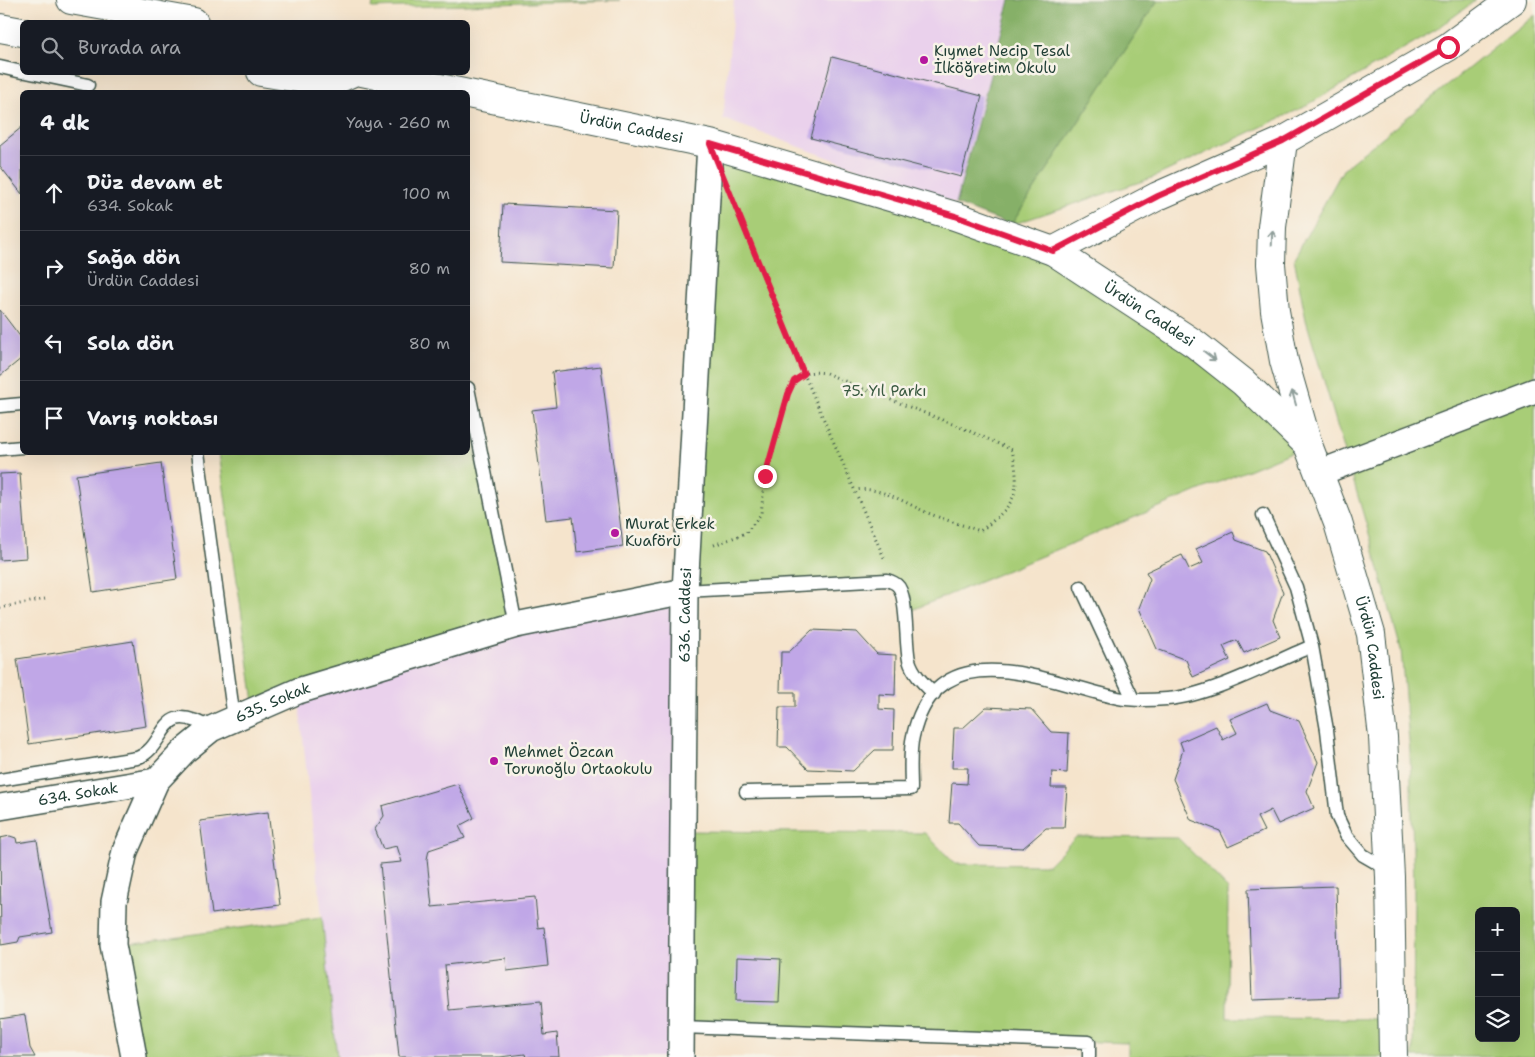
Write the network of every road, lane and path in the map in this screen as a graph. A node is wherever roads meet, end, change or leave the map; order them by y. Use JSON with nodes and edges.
{"nodes":[{"id":1,"x":71,"y":0,"type":"edge"},
{"id":2,"x":1512,"y":0,"type":"edge"},
{"id":3,"x":99,"y":10,"type":"edge"},
{"id":4,"x":178,"y":20,"type":"edge"},
{"id":5,"x":0,"y":28,"type":"edge"},
{"id":6,"x":20,"y":32,"type":"edge"},
{"id":7,"x":0,"y":67,"type":"edge"},
{"id":8,"x":20,"y":72,"type":"edge"},
{"id":9,"x":40,"y":75,"type":"edge"},
{"id":10,"x":280,"y":75,"type":"edge"},
{"id":11,"x":346,"y":75,"type":"edge"},
{"id":12,"x":378,"y":75,"type":"edge"},
{"id":13,"x":88,"y":85,"type":"dead end"},
{"id":14,"x":456,"y":90,"type":"edge"},
{"id":15,"x":470,"y":93,"type":"edge"},
{"id":16,"x":1283,"y":141,"type":"junction"},
{"id":17,"x":710,"y":144,"type":"junction"},
{"id":18,"x":732,"y":199,"type":"dead end"},
{"id":19,"x":1053,"y":251,"type":"junction"},
{"id":20,"x":804,"y":374,"type":"junction"},
{"id":21,"x":1535,"y":391,"type":"edge"},
{"id":22,"x":470,"y":398,"type":"edge"},
{"id":23,"x":20,"y":404,"type":"edge"},
{"id":24,"x":0,"y":406,"type":"edge"},
{"id":25,"x":1308,"y":444,"type":"junction"},
{"id":26,"x":20,"y":447,"type":"edge"},
{"id":27,"x":0,"y":449,"type":"edge"},
{"id":28,"x":198,"y":455,"type":"edge"},
{"id":29,"x":1319,"y":473,"type":"junction"},
{"id":30,"x":855,"y":490,"type":"junction"},
{"id":31,"x":1263,"y":515,"type":"dead end"},
{"id":32,"x":687,"y":554,"type":"junction"},
{"id":33,"x":887,"y":580,"type":"junction"},
{"id":34,"x":1081,"y":587,"type":"dead end"},
{"id":35,"x":685,"y":591,"type":"junction"},
{"id":36,"x":45,"y":599,"type":"dead end"},
{"id":37,"x":0,"y":608,"type":"edge"},
{"id":38,"x":516,"y":624,"type":"junction"},
{"id":39,"x":1312,"y":646,"type":"junction"},
{"id":40,"x":934,"y":694,"type":"junction"},
{"id":41,"x":1133,"y":699,"type":"junction"},
{"id":42,"x":234,"y":719,"type":"junction"},
{"id":43,"x":210,"y":729,"type":"junction"},
{"id":44,"x":0,"y":780,"type":"edge"},
{"id":45,"x":156,"y":781,"type":"junction"},
{"id":46,"x":746,"y":792,"type":"dead end"},
{"id":47,"x":0,"y":807,"type":"edge"},
{"id":48,"x":1390,"y":870,"type":"junction"},
{"id":49,"x":681,"y":1027,"type":"junction"},
{"id":50,"x":134,"y":1057,"type":"edge"},
{"id":51,"x":680,"y":1057,"type":"edge"},
{"id":52,"x":1089,"y":1057,"type":"edge"},
{"id":53,"x":1394,"y":1057,"type":"edge"}],
"edges":[{"from":1,"to":3,"type":"main road"},
{"from":2,"to":16,"type":"main road"},
{"from":3,"to":4,"type":"main road"},
{"from":5,"to":6,"type":"main road"},
{"from":7,"to":8,"type":"lane"},
{"from":9,"to":13,"type":"lane"},
{"from":10,"to":11,"type":"main road"},
{"from":12,"to":14,"type":"main road","name":"Ürdün Caddesi"},
{"from":15,"to":17,"type":"main road","name":"Ürdün Caddesi"},
{"from":16,"to":19,"type":"main road"},
{"from":25,"to":16,"type":"main road","one_way":true},
{"from":17,"to":19,"type":"main road","name":"Ürdün Caddesi"},
{"from":17,"to":32,"type":"street","name":"636. Caddesi"},
{"from":18,"to":20,"type":"path"},
{"from":19,"to":25,"type":"main road","name":"Ürdün Caddesi","one_way":true},
{"from":20,"to":30,"type":"path"},
{"from":20,"to":30,"type":"path"},
{"from":20,"to":32,"type":"path"},
{"from":21,"to":29,"type":"street"},
{"from":22,"to":38,"type":"lane"},
{"from":23,"to":24,"type":"lane"},
{"from":25,"to":29,"type":"main road","name":"Ürdün Caddesi"},
{"from":26,"to":27,"type":"lane"},
{"from":28,"to":42,"type":"lane"},
{"from":29,"to":48,"type":"main road","name":"Ürdün Caddesi"},
{"from":30,"to":33,"type":"path"},
{"from":31,"to":39,"type":"lane"},
{"from":32,"to":35,"type":"street","name":"636. Caddesi"},
{"from":33,"to":35,"type":"lane"},
{"from":33,"to":40,"type":"lane"},
{"from":34,"to":41,"type":"lane"},
{"from":35,"to":38,"type":"street","name":"635. Sokak"},
{"from":35,"to":49,"type":"street","name":"636. Caddesi"},
{"from":36,"to":37,"type":"path"},
{"from":38,"to":42,"type":"street","name":"635. Sokak"},
{"from":39,"to":41,"type":"lane"},
{"from":39,"to":48,"type":"lane"},
{"from":40,"to":41,"type":"lane"},
{"from":40,"to":46,"type":"lane"},
{"from":42,"to":43,"type":"street","name":"635. Sokak"},
{"from":43,"to":44,"type":"lane"},
{"from":43,"to":45,"type":"street","name":"635. Sokak"},
{"from":45,"to":47,"type":"street","name":"634. Sokak"},
{"from":45,"to":50,"type":"street","name":"635. Sokak"},
{"from":48,"to":53,"type":"main road","name":"Ürdün Caddesi"},
{"from":49,"to":51,"type":"street","name":"636. Caddesi"},
{"from":49,"to":52,"type":"lane"}]}
